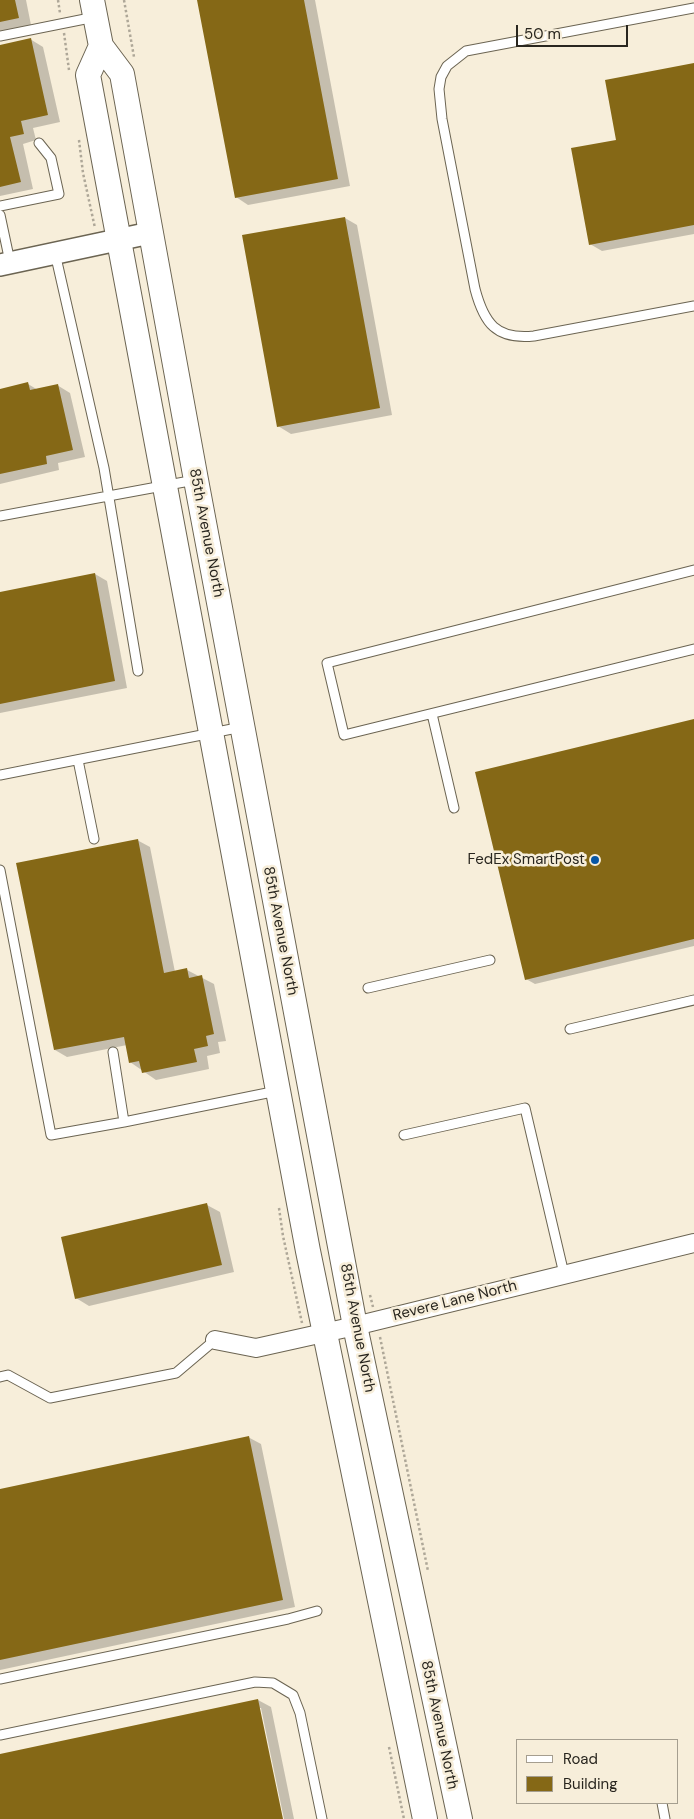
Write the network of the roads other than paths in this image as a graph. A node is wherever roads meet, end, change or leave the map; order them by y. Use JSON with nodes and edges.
{"nodes":[{"id":1,"x":694,"y":8,"type":"edge"},
{"id":2,"x":94,"y":9,"type":"edge"},
{"id":3,"x":0,"y":36,"type":"edge"},
{"id":4,"x":101,"y":46,"type":"junction"},
{"id":5,"x":39,"y":143,"type":"dead end"},
{"id":6,"x":0,"y":206,"type":"edge"},
{"id":7,"x":0,"y":215,"type":"edge"},
{"id":8,"x":150,"y":233,"type":"junction"},
{"id":9,"x":118,"y":239,"type":"junction"},
{"id":10,"x":55,"y":253,"type":"junction"},
{"id":11,"x":5,"y":264,"type":"edge"},
{"id":12,"x":694,"y":306,"type":"edge"},
{"id":13,"x":196,"y":480,"type":"junction"},
{"id":14,"x":165,"y":486,"type":"junction"},
{"id":15,"x":108,"y":496,"type":"junction"},
{"id":16,"x":0,"y":516,"type":"edge"},
{"id":17,"x":694,"y":570,"type":"edge"},
{"id":18,"x":694,"y":649,"type":"edge"},
{"id":19,"x":138,"y":671,"type":"dead end"},
{"id":20,"x":432,"y":714,"type":"junction"},
{"id":21,"x":242,"y":727,"type":"junction"},
{"id":22,"x":211,"y":733,"type":"junction"},
{"id":23,"x":78,"y":760,"type":"junction"},
{"id":24,"x":0,"y":775,"type":"edge"},
{"id":25,"x":454,"y":808,"type":"dead end"},
{"id":26,"x":94,"y":839,"type":"dead end"},
{"id":27,"x":0,"y":870,"type":"edge"},
{"id":28,"x":490,"y":960,"type":"dead end"},
{"id":29,"x":368,"y":988,"type":"dead end"},
{"id":30,"x":694,"y":1000,"type":"edge"},
{"id":31,"x":570,"y":1029,"type":"dead end"},
{"id":32,"x":113,"y":1052,"type":"dead end"},
{"id":33,"x":277,"y":1092,"type":"junction"},
{"id":34,"x":124,"y":1122,"type":"junction"},
{"id":35,"x":404,"y":1135,"type":"dead end"},
{"id":36,"x":694,"y":1243,"type":"edge"},
{"id":37,"x":564,"y":1274,"type":"junction"},
{"id":38,"x":355,"y":1326,"type":"junction"},
{"id":39,"x":324,"y":1332,"type":"junction"},
{"id":40,"x":215,"y":1340,"type":"joint"},
{"id":41,"x":0,"y":1376,"type":"edge"},
{"id":42,"x":317,"y":1611,"type":"dead end"},
{"id":43,"x":0,"y":1680,"type":"edge"},
{"id":44,"x":0,"y":1735,"type":"edge"},
{"id":45,"x":662,"y":1804,"type":"edge"},
{"id":46,"x":322,"y":1819,"type":"edge"},
{"id":47,"x":425,"y":1819,"type":"edge"},
{"id":48,"x":460,"y":1819,"type":"edge"},
{"id":49,"x":665,"y":1819,"type":"edge"}],
"edges":[{"from":1,"to":12,"type":"lane"},
{"from":2,"to":3,"type":"lane"},
{"from":2,"to":4,"type":"main road","name":"85th Avenue North"},
{"from":4,"to":8,"type":"main road","name":"85th Avenue North"},
{"from":4,"to":9,"type":"main road","name":"85th Avenue North"},
{"from":5,"to":6,"type":"lane"},
{"from":7,"to":11,"type":"lane"},
{"from":8,"to":9,"type":"street"},
{"from":8,"to":13,"type":"main road","name":"85th Avenue North"},
{"from":9,"to":10,"type":"street"},
{"from":9,"to":14,"type":"main road","name":"85th Avenue North"},
{"from":10,"to":11,"type":"street"},
{"from":10,"to":15,"type":"lane"},
{"from":13,"to":14,"type":"lane"},
{"from":13,"to":21,"type":"main road","name":"85th Avenue North"},
{"from":14,"to":15,"type":"lane"},
{"from":14,"to":22,"type":"main road","name":"85th Avenue North"},
{"from":15,"to":16,"type":"lane"},
{"from":15,"to":19,"type":"lane"},
{"from":17,"to":20,"type":"lane"},
{"from":18,"to":20,"type":"lane"},
{"from":20,"to":25,"type":"lane"},
{"from":21,"to":22,"type":"lane"},
{"from":21,"to":38,"type":"main road","name":"85th Avenue North"},
{"from":22,"to":23,"type":"lane"},
{"from":22,"to":33,"type":"main road","name":"85th Avenue North"},
{"from":23,"to":24,"type":"lane"},
{"from":23,"to":26,"type":"lane"},
{"from":27,"to":34,"type":"lane"},
{"from":28,"to":29,"type":"lane"},
{"from":30,"to":31,"type":"lane"},
{"from":32,"to":34,"type":"lane"},
{"from":33,"to":34,"type":"lane"},
{"from":33,"to":39,"type":"main road","name":"85th Avenue North"},
{"from":35,"to":37,"type":"lane"},
{"from":36,"to":37,"type":"street","name":"Revere Lane North"},
{"from":37,"to":38,"type":"street","name":"Revere Lane North"},
{"from":38,"to":39,"type":"street","name":"Revere Lane North"},
{"from":38,"to":48,"type":"main road","name":"85th Avenue North"},
{"from":39,"to":40,"type":"street","name":"Revere Lane North"},
{"from":39,"to":47,"type":"main road","name":"85th Avenue North"},
{"from":40,"to":41,"type":"lane"},
{"from":42,"to":43,"type":"lane"},
{"from":44,"to":46,"type":"lane"},
{"from":45,"to":49,"type":"lane"}]}
